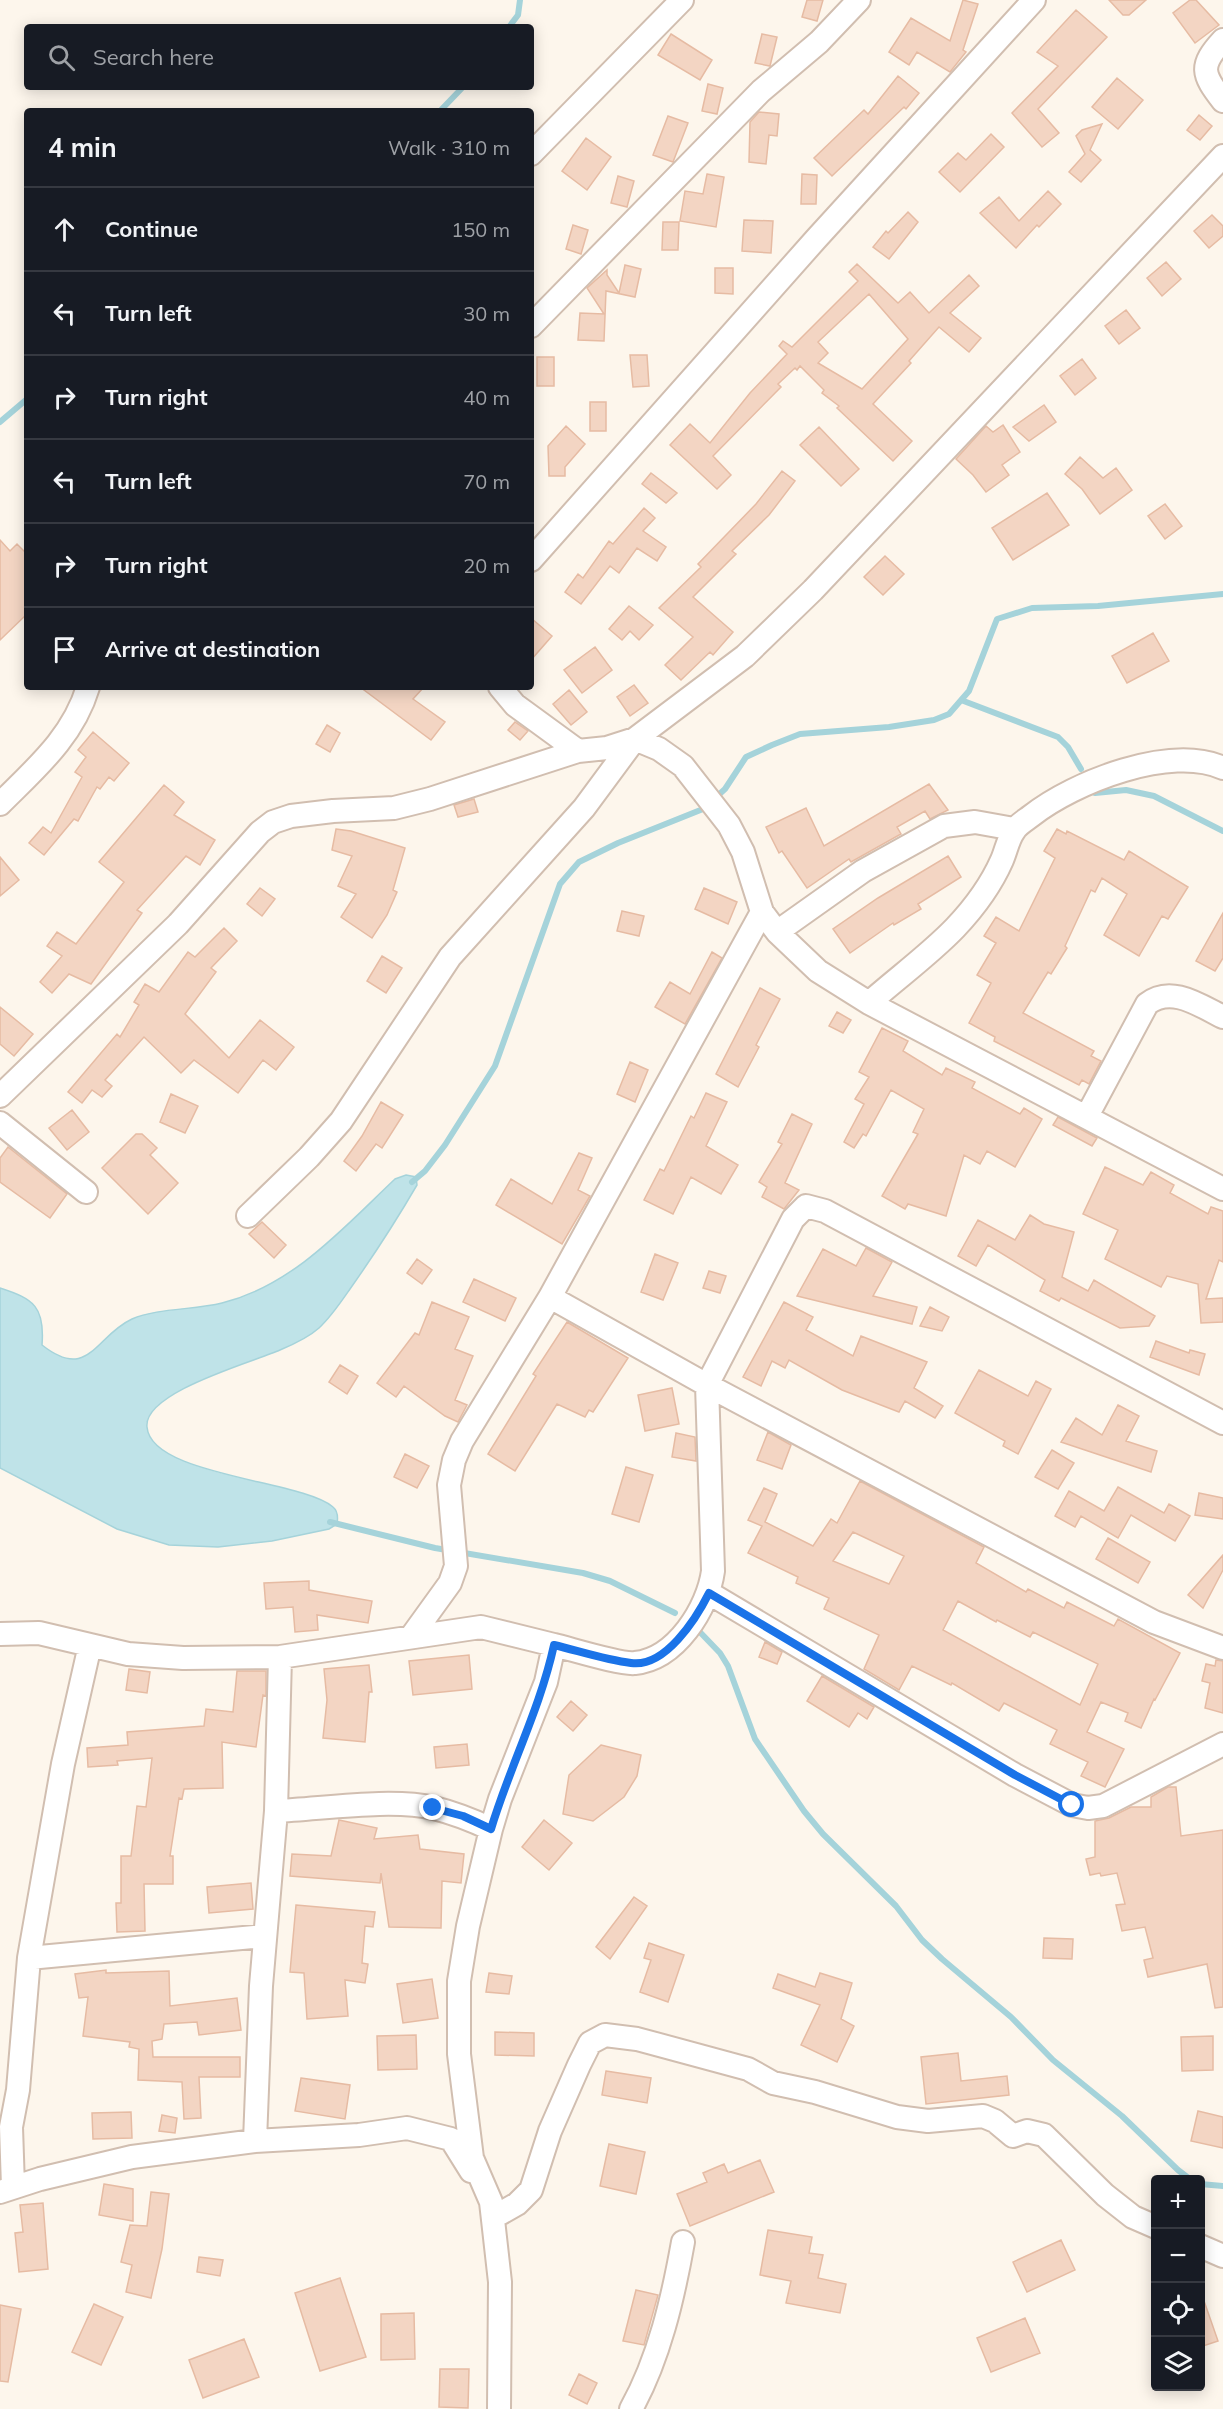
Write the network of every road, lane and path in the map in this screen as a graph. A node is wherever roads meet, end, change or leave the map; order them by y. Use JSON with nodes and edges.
{"nodes":[{"id":1,"x":682,"y":0,"type":"edge"},
{"id":2,"x":859,"y":0,"type":"edge"},
{"id":3,"x":1034,"y":0,"type":"edge"},
{"id":4,"x":1223,"y":40,"type":"edge"},
{"id":5,"x":1223,"y":101,"type":"edge"},
{"id":6,"x":534,"y":151,"type":"edge"},
{"id":7,"x":1223,"y":156,"type":"edge"},
{"id":8,"x":534,"y":323,"type":"edge"},
{"id":9,"x":534,"y":557,"type":"edge"},
{"id":10,"x":87,"y":690,"type":"edge"},
{"id":11,"x":502,"y":690,"type":"edge"},
{"id":12,"x":635,"y":739,"type":"junction"},
{"id":13,"x":578,"y":751,"type":"junction"},
{"id":14,"x":1223,"y":768,"type":"edge"},
{"id":15,"x":0,"y":804,"type":"edge"},
{"id":16,"x":1014,"y":829,"type":"junction"},
{"id":17,"x":762,"y":912,"type":"junction"},
{"id":18,"x":777,"y":932,"type":"junction"},
{"id":19,"x":869,"y":1003,"type":"junction"},
{"id":20,"x":1223,"y":1017,"type":"edge"},
{"id":21,"x":0,"y":1096,"type":"edge"},
{"id":22,"x":1087,"y":1116,"type":"junction"},
{"id":23,"x":0,"y":1123,"type":"edge"},
{"id":24,"x":1223,"y":1189,"type":"edge"},
{"id":25,"x":86,"y":1192,"type":"dead end"},
{"id":26,"x":248,"y":1215,"type":"dead end"},
{"id":27,"x":550,"y":1297,"type":"junction"},
{"id":28,"x":707,"y":1385,"type":"junction"},
{"id":29,"x":1223,"y":1423,"type":"edge"},
{"id":30,"x":709,"y":1593,"type":"junction"},
{"id":31,"x":0,"y":1634,"type":"edge"},
{"id":32,"x":411,"y":1637,"type":"junction"},
{"id":33,"x":90,"y":1645,"type":"junction"},
{"id":34,"x":554,"y":1645,"type":"junction"},
{"id":35,"x":1223,"y":1648,"type":"edge"},
{"id":36,"x":280,"y":1657,"type":"junction"},
{"id":37,"x":1223,"y":1744,"type":"edge"},
{"id":38,"x":276,"y":1811,"type":"junction"},
{"id":39,"x":491,"y":1829,"type":"junction"},
{"id":40,"x":264,"y":1936,"type":"junction"},
{"id":41,"x":29,"y":1958,"type":"junction"},
{"id":42,"x":255,"y":2141,"type":"junction"},
{"id":43,"x":6,"y":2190,"type":"edge"},
{"id":44,"x":493,"y":2210,"type":"junction"},
{"id":45,"x":1151,"y":2226,"type":"edge"},
{"id":46,"x":683,"y":2242,"type":"dead end"},
{"id":47,"x":1205,"y":2248,"type":"edge"},
{"id":48,"x":1223,"y":2256,"type":"edge"},
{"id":49,"x":499,"y":2409,"type":"edge"},
{"id":50,"x":631,"y":2409,"type":"edge"}],
"edges":[{"from":1,"to":6,"type":"street"},
{"from":2,"to":8,"type":"street"},
{"from":3,"to":9,"type":"street"},
{"from":4,"to":5,"type":"street"},
{"from":7,"to":12,"type":"street"},
{"from":10,"to":15,"type":"street"},
{"from":11,"to":13,"type":"street"},
{"from":12,"to":13,"type":"street"},
{"from":12,"to":17,"type":"street"},
{"from":12,"to":26,"type":"street"},
{"from":13,"to":21,"type":"street"},
{"from":14,"to":16,"type":"street"},
{"from":16,"to":18,"type":"street"},
{"from":16,"to":19,"type":"street"},
{"from":17,"to":18,"type":"street"},
{"from":17,"to":27,"type":"street"},
{"from":18,"to":19,"type":"street"},
{"from":19,"to":22,"type":"street"},
{"from":20,"to":22,"type":"street"},
{"from":22,"to":24,"type":"street"},
{"from":23,"to":25,"type":"street"},
{"from":27,"to":28,"type":"street"},
{"from":27,"to":32,"type":"street"},
{"from":28,"to":29,"type":"street"},
{"from":28,"to":30,"type":"street"},
{"from":28,"to":35,"type":"street"},
{"from":30,"to":34,"type":"street"},
{"from":30,"to":37,"type":"street"},
{"from":31,"to":33,"type":"street"},
{"from":32,"to":34,"type":"street"},
{"from":32,"to":36,"type":"street"},
{"from":33,"to":36,"type":"street"},
{"from":33,"to":41,"type":"street"},
{"from":34,"to":39,"type":"street"},
{"from":36,"to":38,"type":"street"},
{"from":38,"to":39,"type":"street"},
{"from":38,"to":40,"type":"street"},
{"from":39,"to":44,"type":"street"},
{"from":40,"to":41,"type":"street"},
{"from":40,"to":42,"type":"street"},
{"from":41,"to":43,"type":"street"},
{"from":42,"to":43,"type":"street"},
{"from":42,"to":44,"type":"street"},
{"from":44,"to":45,"type":"street"},
{"from":44,"to":49,"type":"street"},
{"from":46,"to":50,"type":"street"},
{"from":47,"to":48,"type":"street"}]}
